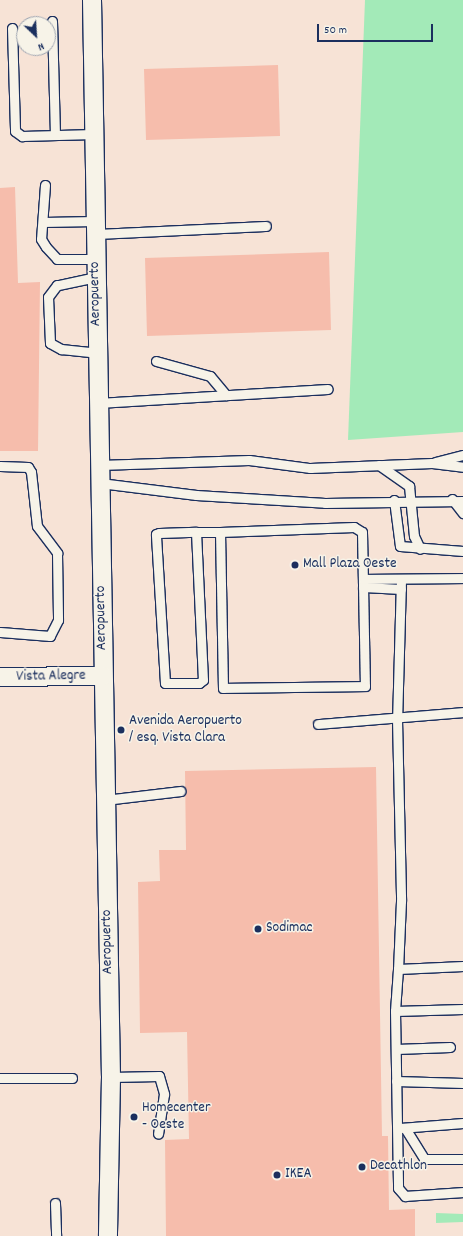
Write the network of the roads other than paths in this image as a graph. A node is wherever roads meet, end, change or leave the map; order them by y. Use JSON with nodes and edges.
{"nodes":[{"id":1,"x":92,"y":0,"type":"edge"},
{"id":2,"x":12,"y":28,"type":"dead end"},
{"id":3,"x":53,"y":56,"type":"edge"},
{"id":4,"x":94,"y":134,"type":"junction"},
{"id":5,"x":56,"y":136,"type":"junction"},
{"id":6,"x":45,"y":185,"type":"dead end"},
{"id":7,"x":43,"y":222,"type":"junction"},
{"id":8,"x":266,"y":226,"type":"dead end"},
{"id":9,"x":95,"y":227,"type":"junction"},
{"id":10,"x":96,"y":259,"type":"junction"},
{"id":11,"x":96,"y":277,"type":"junction"},
{"id":12,"x":97,"y":353,"type":"junction"},
{"id":13,"x":156,"y":361,"type":"dead end"},
{"id":14,"x":328,"y":389,"type":"dead end"},
{"id":15,"x":226,"y":395,"type":"junction"},
{"id":16,"x":98,"y":402,"type":"junction"},
{"id":17,"x":463,"y":455,"type":"edge"},
{"id":18,"x":432,"y":463,"type":"junction"},
{"id":19,"x":99,"y":465,"type":"junction"},
{"id":20,"x":378,"y":465,"type":"junction"},
{"id":21,"x":0,"y":466,"type":"edge"},
{"id":22,"x":463,"y":467,"type":"edge"},
{"id":23,"x":100,"y":483,"type":"junction"},
{"id":24,"x":452,"y":499,"type":"junction"},
{"id":25,"x":394,"y":500,"type":"junction"},
{"id":26,"x":412,"y":500,"type":"junction"},
{"id":27,"x":463,"y":501,"type":"edge"},
{"id":28,"x":463,"y":513,"type":"edge"},
{"id":29,"x":196,"y":532,"type":"junction"},
{"id":30,"x":220,"y":532,"type":"junction"},
{"id":31,"x":420,"y":550,"type":"junction"},
{"id":32,"x":463,"y":551,"type":"edge"},
{"id":33,"x":463,"y":578,"type":"edge"},
{"id":34,"x":363,"y":583,"type":"junction"},
{"id":35,"x":401,"y":584,"type":"junction"},
{"id":36,"x":0,"y":632,"type":"edge"},
{"id":37,"x":103,"y":676,"type":"junction"},
{"id":38,"x":0,"y":678,"type":"edge"},
{"id":39,"x":463,"y":712,"type":"edge"},
{"id":40,"x":397,"y":719,"type":"junction"},
{"id":41,"x":318,"y":724,"type":"dead end"},
{"id":42,"x":180,"y":791,"type":"dead end"},
{"id":43,"x":105,"y":800,"type":"junction"},
{"id":44,"x":463,"y":966,"type":"edge"},
{"id":45,"x":398,"y":969,"type":"junction"},
{"id":46,"x":463,"y":1009,"type":"edge"},
{"id":47,"x":395,"y":1011,"type":"junction"},
{"id":48,"x":450,"y":1047,"type":"dead end"},
{"id":49,"x":396,"y":1050,"type":"junction"},
{"id":50,"x":111,"y":1077,"type":"junction"},
{"id":51,"x":0,"y":1078,"type":"edge"},
{"id":52,"x":72,"y":1078,"type":"dead end"},
{"id":53,"x":396,"y":1081,"type":"junction"},
{"id":54,"x":463,"y":1083,"type":"edge"},
{"id":55,"x":463,"y":1123,"type":"edge"},
{"id":56,"x":401,"y":1128,"type":"junction"},
{"id":57,"x":158,"y":1134,"type":"dead end"},
{"id":58,"x":463,"y":1159,"type":"edge"},
{"id":59,"x":463,"y":1192,"type":"edge"},
{"id":60,"x":55,"y":1203,"type":"dead end"},
{"id":61,"x":56,"y":1236,"type":"edge"},
{"id":62,"x":108,"y":1236,"type":"edge"}],
"edges":[{"from":1,"to":4,"type":"street","name":"Aeropuerto"},
{"from":2,"to":5,"type":"lane"},
{"from":3,"to":5,"type":"lane"},
{"from":4,"to":5,"type":"lane"},
{"from":4,"to":9,"type":"street","name":"Aeropuerto"},
{"from":6,"to":7,"type":"lane"},
{"from":7,"to":9,"type":"lane"},
{"from":7,"to":10,"type":"lane"},
{"from":8,"to":9,"type":"lane"},
{"from":9,"to":10,"type":"street","name":"Aeropuerto"},
{"from":10,"to":11,"type":"street","name":"Aeropuerto"},
{"from":11,"to":12,"type":"street","name":"Aeropuerto"},
{"from":11,"to":12,"type":"lane"},
{"from":12,"to":16,"type":"street","name":"Aeropuerto"},
{"from":13,"to":15,"type":"lane"},
{"from":14,"to":15,"type":"lane"},
{"from":15,"to":16,"type":"lane"},
{"from":16,"to":19,"type":"street","name":"Aeropuerto"},
{"from":17,"to":18,"type":"lane"},
{"from":18,"to":20,"type":"lane"},
{"from":18,"to":22,"type":"lane"},
{"from":19,"to":20,"type":"lane"},
{"from":19,"to":23,"type":"street","name":"Aeropuerto"},
{"from":20,"to":26,"type":"lane"},
{"from":21,"to":36,"type":"lane"},
{"from":23,"to":25,"type":"lane"},
{"from":23,"to":37,"type":"street","name":"Aeropuerto"},
{"from":24,"to":26,"type":"lane"},
{"from":24,"to":27,"type":"lane"},
{"from":24,"to":28,"type":"lane"},
{"from":25,"to":26,"type":"lane"},
{"from":25,"to":31,"type":"lane"},
{"from":26,"to":31,"type":"lane"},
{"from":29,"to":29,"type":"lane"},
{"from":29,"to":30,"type":"lane"},
{"from":30,"to":34,"type":"lane"},
{"from":30,"to":34,"type":"lane"},
{"from":31,"to":32,"type":"lane"},
{"from":33,"to":35,"type":"lane"},
{"from":34,"to":35,"type":"lane"},
{"from":35,"to":40,"type":"lane"},
{"from":37,"to":38,"type":"street","name":"Vista Alegre"},
{"from":37,"to":43,"type":"street","name":"Aeropuerto"},
{"from":39,"to":40,"type":"lane"},
{"from":40,"to":41,"type":"lane"},
{"from":40,"to":45,"type":"lane"},
{"from":42,"to":43,"type":"lane"},
{"from":43,"to":50,"type":"street","name":"Aeropuerto"},
{"from":44,"to":45,"type":"lane"},
{"from":45,"to":47,"type":"lane"},
{"from":46,"to":47,"type":"lane"},
{"from":47,"to":49,"type":"lane"},
{"from":48,"to":49,"type":"lane"},
{"from":49,"to":53,"type":"lane"},
{"from":50,"to":57,"type":"lane"},
{"from":50,"to":62,"type":"street","name":"Aeropuerto"},
{"from":51,"to":52,"type":"lane"},
{"from":53,"to":54,"type":"lane"},
{"from":53,"to":56,"type":"lane"},
{"from":55,"to":56,"type":"lane"},
{"from":56,"to":58,"type":"lane"},
{"from":56,"to":59,"type":"lane"},
{"from":60,"to":61,"type":"lane"}]}
